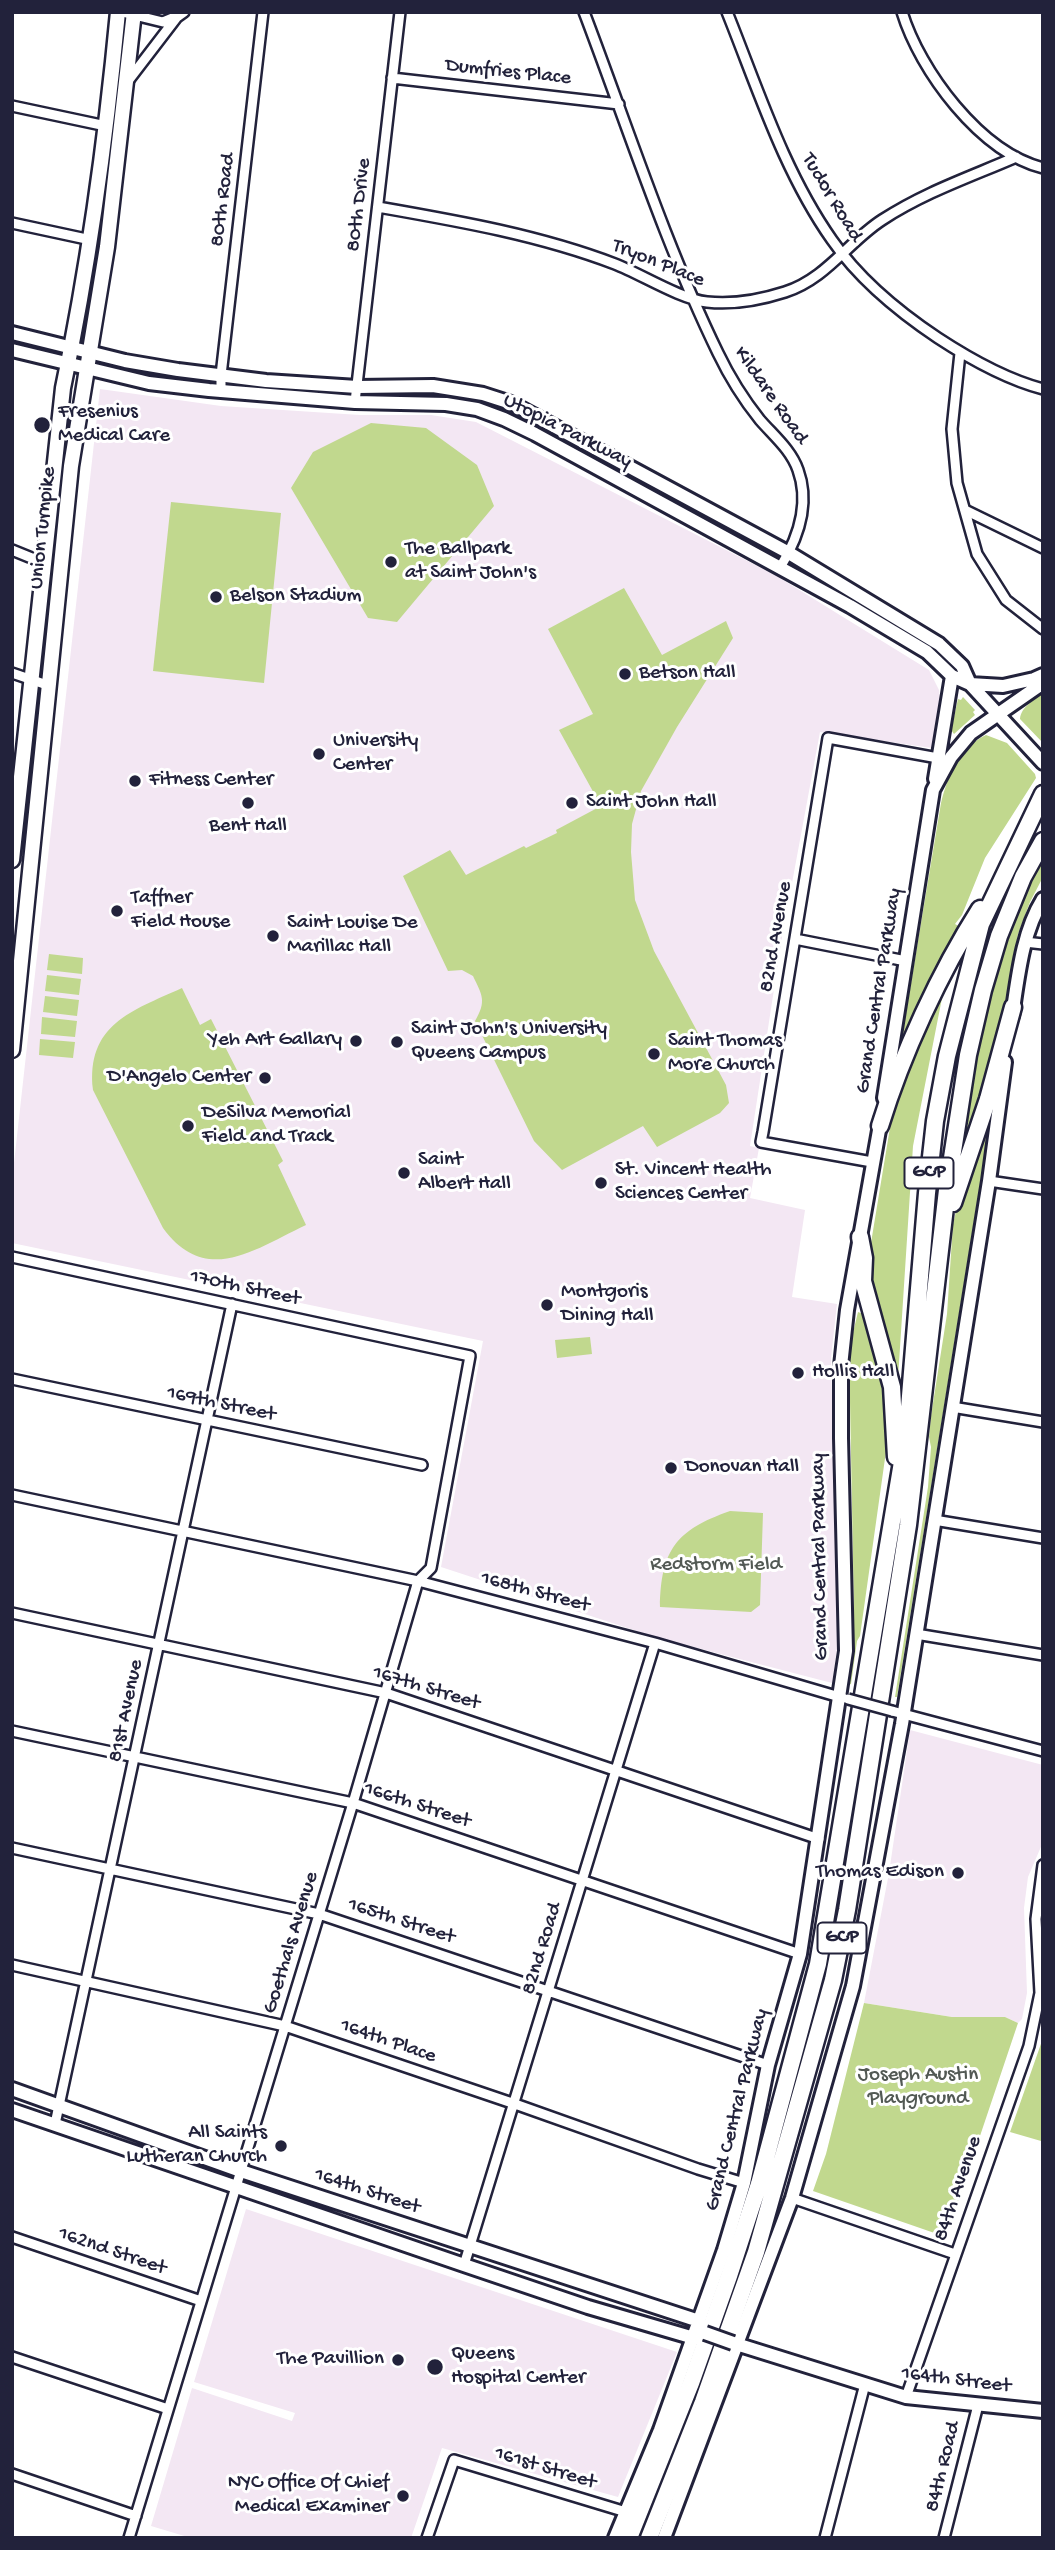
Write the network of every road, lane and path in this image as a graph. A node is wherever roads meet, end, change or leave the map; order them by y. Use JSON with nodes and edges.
{"nodes":[{"id":1,"x":264,"y":12,"type":"edge"},
{"id":2,"x":400,"y":12,"type":"edge"},
{"id":3,"x":584,"y":12,"type":"edge"},
{"id":4,"x":727,"y":12,"type":"edge"},
{"id":5,"x":902,"y":12,"type":"edge"},
{"id":6,"x":127,"y":13,"type":"edge"},
{"id":7,"x":181,"y":15,"type":"edge"},
{"id":8,"x":392,"y":78,"type":"junction"},
{"id":9,"x":128,"y":81,"type":"junction"},
{"id":10,"x":619,"y":104,"type":"junction"},
{"id":11,"x":12,"y":106,"type":"edge"},
{"id":12,"x":106,"y":126,"type":"junction"},
{"id":13,"x":1016,"y":158,"type":"junction"},
{"id":14,"x":1043,"y":167,"type":"edge"},
{"id":15,"x":378,"y":207,"type":"junction"},
{"id":16,"x":12,"y":223,"type":"edge"},
{"id":17,"x":91,"y":240,"type":"junction"},
{"id":18,"x":844,"y":254,"type":"junction"},
{"id":19,"x":692,"y":298,"type":"junction"},
{"id":20,"x":12,"y":333,"type":"edge"},
{"id":21,"x":72,"y":347,"type":"junction"},
{"id":22,"x":12,"y":350,"type":"edge"},
{"id":23,"x":91,"y":352,"type":"junction"},
{"id":24,"x":960,"y":353,"type":"junction"},
{"id":25,"x":68,"y":364,"type":"junction"},
{"id":26,"x":88,"y":369,"type":"junction"},
{"id":27,"x":221,"y":375,"type":"junction"},
{"id":28,"x":357,"y":387,"type":"junction"},
{"id":29,"x":1043,"y":389,"type":"edge"},
{"id":30,"x":221,"y":392,"type":"junction"},
{"id":31,"x":355,"y":402,"type":"junction"},
{"id":32,"x":965,"y":510,"type":"junction"},
{"id":33,"x":1043,"y":548,"type":"edge"},
{"id":34,"x":12,"y":550,"type":"edge"},
{"id":35,"x":789,"y":553,"type":"junction"},
{"id":36,"x":44,"y":563,"type":"junction"},
{"id":37,"x":781,"y":566,"type":"junction"},
{"id":38,"x":1043,"y":629,"type":"edge"},
{"id":39,"x":12,"y":673,"type":"edge"},
{"id":40,"x":1043,"y":675,"type":"edge"},
{"id":41,"x":952,"y":676,"type":"junction"},
{"id":42,"x":32,"y":681,"type":"junction"},
{"id":43,"x":1043,"y":683,"type":"edge"},
{"id":44,"x":970,"y":684,"type":"junction"},
{"id":45,"x":50,"y":686,"type":"junction"},
{"id":46,"x":998,"y":715,"type":"junction"},
{"id":47,"x":938,"y":758,"type":"junction"},
{"id":48,"x":1043,"y":763,"type":"edge"},
{"id":49,"x":933,"y":790,"type":"junction"},
{"id":50,"x":16,"y":799,"type":"edge"},
{"id":51,"x":1040,"y":799,"type":"edge"},
{"id":52,"x":1043,"y":841,"type":"edge"},
{"id":53,"x":12,"y":860,"type":"edge"},
{"id":54,"x":1006,"y":868,"type":"junction"},
{"id":55,"x":1043,"y":899,"type":"edge"},
{"id":56,"x":795,"y":939,"type":"junction"},
{"id":57,"x":1025,"y":942,"type":"junction"},
{"id":58,"x":1043,"y":944,"type":"edge"},
{"id":59,"x":906,"y":961,"type":"junction"},
{"id":60,"x":1013,"y":1007,"type":"junction"},
{"id":61,"x":14,"y":1024,"type":"edge"},
{"id":62,"x":12,"y":1050,"type":"edge"},
{"id":63,"x":880,"y":1126,"type":"junction"},
{"id":64,"x":872,"y":1162,"type":"junction"},
{"id":65,"x":989,"y":1181,"type":"junction"},
{"id":66,"x":1043,"y":1189,"type":"edge"},
{"id":67,"x":943,"y":1235,"type":"junction"},
{"id":68,"x":860,"y":1237,"type":"junction"},
{"id":69,"x":12,"y":1257,"type":"edge"},
{"id":70,"x":232,"y":1304,"type":"junction"},
{"id":71,"x":470,"y":1356,"type":"joint"},
{"id":72,"x":12,"y":1379,"type":"edge"},
{"id":73,"x":952,"y":1407,"type":"junction"},
{"id":74,"x":206,"y":1419,"type":"junction"},
{"id":75,"x":1043,"y":1422,"type":"edge"},
{"id":76,"x":422,"y":1465,"type":"dead end"},
{"id":77,"x":897,"y":1487,"type":"junction"},
{"id":78,"x":12,"y":1495,"type":"edge"},
{"id":79,"x":934,"y":1521,"type":"junction"},
{"id":80,"x":183,"y":1532,"type":"junction"},
{"id":81,"x":1043,"y":1538,"type":"edge"},
{"id":82,"x":418,"y":1581,"type":"junction"},
{"id":83,"x":12,"y":1613,"type":"edge"},
{"id":84,"x":915,"y":1634,"type":"junction"},
{"id":85,"x":655,"y":1643,"type":"junction"},
{"id":86,"x":159,"y":1644,"type":"junction"},
{"id":87,"x":1043,"y":1655,"type":"edge"},
{"id":88,"x":386,"y":1693,"type":"junction"},
{"id":89,"x":843,"y":1698,"type":"junction"},
{"id":90,"x":897,"y":1712,"type":"junction"},
{"id":91,"x":12,"y":1731,"type":"edge"},
{"id":92,"x":1043,"y":1751,"type":"edge"},
{"id":93,"x":135,"y":1757,"type":"junction"},
{"id":94,"x":617,"y":1769,"type":"junction"},
{"id":95,"x":353,"y":1803,"type":"junction"},
{"id":96,"x":819,"y":1839,"type":"junction"},
{"id":97,"x":12,"y":1848,"type":"edge"},
{"id":98,"x":1043,"y":1865,"type":"edge"},
{"id":99,"x":110,"y":1869,"type":"junction"},
{"id":100,"x":583,"y":1880,"type":"junction"},
{"id":101,"x":318,"y":1914,"type":"junction"},
{"id":102,"x":800,"y":1954,"type":"junction"},
{"id":103,"x":12,"y":1965,"type":"edge"},
{"id":104,"x":87,"y":1982,"type":"junction"},
{"id":105,"x":550,"y":1990,"type":"junction"},
{"id":106,"x":285,"y":2026,"type":"junction"},
{"id":107,"x":768,"y":2065,"type":"junction"},
{"id":108,"x":12,"y":2089,"type":"edge"},
{"id":109,"x":515,"y":2104,"type":"junction"},
{"id":110,"x":59,"y":2105,"type":"junction"},
{"id":111,"x":12,"y":2110,"type":"edge"},
{"id":112,"x":55,"y":2124,"type":"junction"},
{"id":113,"x":241,"y":2171,"type":"junction"},
{"id":114,"x":744,"y":2183,"type":"junction"},
{"id":115,"x":236,"y":2188,"type":"junction"},
{"id":116,"x":792,"y":2198,"type":"junction"},
{"id":117,"x":12,"y":2237,"type":"edge"},
{"id":118,"x":470,"y":2247,"type":"junction"},
{"id":119,"x":955,"y":2254,"type":"junction"},
{"id":120,"x":464,"y":2265,"type":"junction"},
{"id":121,"x":201,"y":2301,"type":"junction"},
{"id":122,"x":699,"y":2331,"type":"junction"},
{"id":123,"x":736,"y":2344,"type":"junction"},
{"id":124,"x":12,"y":2357,"type":"edge"},
{"id":125,"x":866,"y":2384,"type":"junction"},
{"id":126,"x":906,"y":2397,"type":"junction"},
{"id":127,"x":978,"y":2405,"type":"junction"},
{"id":128,"x":168,"y":2409,"type":"junction"},
{"id":129,"x":1043,"y":2410,"type":"edge"},
{"id":130,"x":12,"y":2474,"type":"edge"},
{"id":131,"x":626,"y":2512,"type":"junction"},
{"id":132,"x":136,"y":2516,"type":"junction"},
{"id":133,"x":129,"y":2538,"type":"edge"},
{"id":134,"x":427,"y":2538,"type":"edge"},
{"id":135,"x":615,"y":2538,"type":"edge"},
{"id":136,"x":629,"y":2538,"type":"edge"},
{"id":137,"x":649,"y":2538,"type":"edge"},
{"id":138,"x":664,"y":2538,"type":"edge"},
{"id":139,"x":825,"y":2538,"type":"edge"},
{"id":140,"x":944,"y":2538,"type":"edge"}],
"edges":[{"from":1,"to":27,"type":"street","name":"80th Road"},
{"from":2,"to":8,"type":"street","name":"80th Drive"},
{"from":3,"to":10,"type":"street","name":"Kildare Road"},
{"from":4,"to":18,"type":"street","name":"Tudor Road"},
{"from":5,"to":13,"type":"street"},
{"from":6,"to":7,"type":"street"},
{"from":6,"to":9,"type":"main road","name":"Union Turnpike"},
{"from":6,"to":12,"type":"main road","name":"Union Turnpike"},
{"from":7,"to":9,"type":"street"},
{"from":8,"to":10,"type":"street","name":"Dumfries Place"},
{"from":8,"to":15,"type":"street","name":"80th Drive"},
{"from":9,"to":23,"type":"main road","name":"Union Turnpike"},
{"from":10,"to":19,"type":"street","name":"Kildare Road"},
{"from":11,"to":12,"type":"street"},
{"from":12,"to":17,"type":"main road","name":"Union Turnpike"},
{"from":13,"to":14,"type":"street"},
{"from":13,"to":18,"type":"street","name":"Tryon Place"},
{"from":15,"to":19,"type":"street","name":"Tryon Place"},
{"from":15,"to":28,"type":"street","name":"80th Drive"},
{"from":16,"to":17,"type":"street"},
{"from":17,"to":21,"type":"main road","name":"Union Turnpike"},
{"from":18,"to":19,"type":"street","name":"Tryon Place"},
{"from":18,"to":24,"type":"street","name":"Tudor Road"},
{"from":19,"to":35,"type":"street","name":"Kildare Road"},
{"from":20,"to":21,"type":"main road","name":"Utopia Parkway"},
{"from":21,"to":23,"type":"main road","name":"Utopia Parkway"},
{"from":21,"to":25,"type":"main road","name":"Union Turnpike"},
{"from":22,"to":25,"type":"main road","name":"Utopia Parkway"},
{"from":23,"to":26,"type":"main road","name":"Union Turnpike"},
{"from":23,"to":27,"type":"main road","name":"Utopia Parkway"},
{"from":24,"to":29,"type":"street","name":"Tudor Road"},
{"from":24,"to":32,"type":"street"},
{"from":25,"to":26,"type":"main road","name":"Utopia Parkway"},
{"from":25,"to":36,"type":"main road","name":"Union Turnpike"},
{"from":26,"to":30,"type":"main road","name":"Utopia Parkway"},
{"from":26,"to":45,"type":"main road","name":"Union Turnpike"},
{"from":27,"to":28,"type":"main road","name":"Utopia Parkway"},
{"from":27,"to":30,"type":"street","name":"80th Road"},
{"from":28,"to":31,"type":"street","name":"80th Drive"},
{"from":28,"to":35,"type":"main road","name":"Utopia Parkway"},
{"from":30,"to":31,"type":"main road","name":"Utopia Parkway"},
{"from":31,"to":37,"type":"main road","name":"Utopia Parkway"},
{"from":32,"to":33,"type":"street"},
{"from":32,"to":38,"type":"street"},
{"from":34,"to":36,"type":"street"},
{"from":35,"to":37,"type":"street","name":"Kildare Road"},
{"from":35,"to":44,"type":"main road","name":"Utopia Parkway"},
{"from":36,"to":42,"type":"main road","name":"Union Turnpike"},
{"from":37,"to":41,"type":"main road","name":"Utopia Parkway"},
{"from":39,"to":42,"type":"street"},
{"from":40,"to":44,"type":"main road"},
{"from":41,"to":44,"type":"main road","name":"Utopia Parkway"},
{"from":41,"to":47,"type":"main road"},
{"from":42,"to":45,"type":"street"},
{"from":42,"to":50,"type":"main road","name":"Union Turnpike"},
{"from":43,"to":46,"type":"main road","name":"Grand Central Parkway"},
{"from":44,"to":46,"type":"main road","name":"Utopia Parkway"},
{"from":45,"to":61,"type":"main road","name":"Union Turnpike"},
{"from":46,"to":48,"type":"main road","name":"Utopia Parkway"},
{"from":46,"to":49,"type":"main road","name":"Grand Central Parkway"},
{"from":47,"to":49,"type":"main road"},
{"from":47,"to":56,"type":"street","name":"82nd Avenue"},
{"from":49,"to":59,"type":"main road","name":"Grand Central Parkway"},
{"from":50,"to":53,"type":"main road","name":"Union Turnpike"},
{"from":51,"to":54,"type":"highway","name":"Grand Central Parkway","number":"GCP"},
{"from":52,"to":67,"type":"highway","number":"GCP"},
{"from":54,"to":63,"type":"highway"},
{"from":54,"to":77,"type":"highway","name":"Grand Central Parkway","number":"GCP"},
{"from":55,"to":57,"type":"main road"},
{"from":56,"to":59,"type":"street"},
{"from":56,"to":64,"type":"street","name":"82nd Avenue"},
{"from":57,"to":58,"type":"street"},
{"from":57,"to":60,"type":"main road"},
{"from":59,"to":63,"type":"main road","name":"Grand Central Parkway"},
{"from":60,"to":65,"type":"main road"},
{"from":60,"to":67,"type":"highway"},
{"from":61,"to":62,"type":"main road","name":"Union Turnpike"},
{"from":63,"to":64,"type":"main road","name":"Grand Central Parkway"},
{"from":64,"to":68,"type":"main road","name":"Grand Central Parkway"},
{"from":65,"to":66,"type":"street"},
{"from":65,"to":73,"type":"main road"},
{"from":67,"to":137,"type":"highway","number":"GCP"},
{"from":68,"to":77,"type":"highway"},
{"from":68,"to":89,"type":"main road","name":"Grand Central Parkway"},
{"from":69,"to":70,"type":"street","name":"170th Street"},
{"from":70,"to":71,"type":"street","name":"170th Street"},
{"from":70,"to":74,"type":"street","name":"81st Avenue"},
{"from":71,"to":82,"type":"street","name":"Goethals Avenue"},
{"from":72,"to":74,"type":"street","name":"169th Street"},
{"from":73,"to":75,"type":"street"},
{"from":73,"to":79,"type":"main road"},
{"from":74,"to":76,"type":"street","name":"169th Street"},
{"from":74,"to":80,"type":"street","name":"81st Avenue"},
{"from":77,"to":136,"type":"highway","name":"Grand Central Parkway","number":"GCP"},
{"from":78,"to":80,"type":"street","name":"168th Street"},
{"from":79,"to":81,"type":"street"},
{"from":79,"to":84,"type":"main road"},
{"from":80,"to":82,"type":"street","name":"168th Street"},
{"from":80,"to":86,"type":"street","name":"81st Avenue"},
{"from":82,"to":85,"type":"street","name":"168th Street"},
{"from":82,"to":88,"type":"street","name":"Goethals Avenue"},
{"from":83,"to":86,"type":"street","name":"167th Street"},
{"from":84,"to":87,"type":"street"},
{"from":84,"to":90,"type":"main road"},
{"from":85,"to":89,"type":"street","name":"168th Street"},
{"from":85,"to":94,"type":"street","name":"82nd Road"},
{"from":86,"to":88,"type":"street","name":"167th Street"},
{"from":86,"to":93,"type":"street","name":"81st Avenue"},
{"from":88,"to":94,"type":"street","name":"167th Street"},
{"from":88,"to":95,"type":"street","name":"Goethals Avenue"},
{"from":89,"to":90,"type":"street","name":"168th Street","bridge":true},
{"from":89,"to":96,"type":"main road","name":"Grand Central Parkway"},
{"from":90,"to":92,"type":"street","name":"168th Street"},
{"from":90,"to":116,"type":"main road"},
{"from":91,"to":93,"type":"street","name":"166th Street"},
{"from":93,"to":95,"type":"street","name":"166th Street"},
{"from":93,"to":99,"type":"street","name":"81st Avenue"},
{"from":94,"to":96,"type":"street","name":"167th Street"},
{"from":94,"to":100,"type":"street","name":"82nd Road"},
{"from":95,"to":100,"type":"street","name":"166th Street"},
{"from":95,"to":101,"type":"street","name":"Goethals Avenue"},
{"from":96,"to":102,"type":"main road","name":"Grand Central Parkway"},
{"from":97,"to":99,"type":"street","name":"165th Street"},
{"from":98,"to":119,"type":"street","name":"84th Avenue"},
{"from":99,"to":101,"type":"street","name":"165th Street"},
{"from":99,"to":104,"type":"street","name":"81st Avenue"},
{"from":100,"to":102,"type":"street","name":"166th Street"},
{"from":100,"to":105,"type":"street","name":"82nd Road"},
{"from":101,"to":105,"type":"street","name":"165th Street"},
{"from":101,"to":106,"type":"street","name":"Goethals Avenue"},
{"from":102,"to":107,"type":"main road","name":"Grand Central Parkway"},
{"from":103,"to":104,"type":"street","name":"164th Place"},
{"from":104,"to":106,"type":"street","name":"164th Place"},
{"from":104,"to":110,"type":"street","name":"81st Avenue"},
{"from":105,"to":107,"type":"street","name":"165th Street"},
{"from":105,"to":109,"type":"street","name":"82nd Road"},
{"from":106,"to":109,"type":"street","name":"164th Place"},
{"from":106,"to":113,"type":"street","name":"Goethals Avenue"},
{"from":107,"to":114,"type":"main road","name":"Grand Central Parkway"},
{"from":108,"to":110,"type":"main road","name":"164th Street"},
{"from":109,"to":114,"type":"street","name":"164th Place"},
{"from":109,"to":118,"type":"street","name":"82nd Road"},
{"from":110,"to":112,"type":"street","name":"81st Avenue"},
{"from":110,"to":113,"type":"main road","name":"164th Street"},
{"from":111,"to":112,"type":"main road","name":"164th Street"},
{"from":112,"to":115,"type":"main road","name":"164th Street"},
{"from":113,"to":115,"type":"street","name":"Goethals Avenue"},
{"from":113,"to":118,"type":"main road","name":"164th Street"},
{"from":114,"to":122,"type":"main road","name":"Grand Central Parkway"},
{"from":115,"to":120,"type":"main road","name":"164th Street"},
{"from":115,"to":121,"type":"street","name":"Goethals Avenue"},
{"from":116,"to":119,"type":"street"},
{"from":116,"to":123,"type":"main road"},
{"from":117,"to":121,"type":"street","name":"162nd Street"},
{"from":118,"to":120,"type":"street","name":"82nd Road"},
{"from":118,"to":122,"type":"main road","name":"164th Street"},
{"from":119,"to":126,"type":"street","name":"84th Avenue"},
{"from":120,"to":122,"type":"main road","name":"164th Street"},
{"from":121,"to":128,"type":"street","name":"Goethals Avenue"},
{"from":122,"to":123,"type":"main road","name":"164th Street","bridge":true},
{"from":122,"to":131,"type":"main road","name":"Grand Central Parkway"},
{"from":123,"to":125,"type":"main road","name":"164th Street"},
{"from":123,"to":138,"type":"main road"},
{"from":124,"to":128,"type":"street"},
{"from":125,"to":126,"type":"main road","name":"164th Street"},
{"from":125,"to":139,"type":"street"},
{"from":126,"to":127,"type":"main road","name":"164th Street"},
{"from":127,"to":129,"type":"main road","name":"164th Street"},
{"from":127,"to":140,"type":"street","name":"84th Road"},
{"from":128,"to":132,"type":"street","name":"Goethals Avenue"},
{"from":130,"to":132,"type":"street"},
{"from":131,"to":134,"type":"street","name":"161st Street"},
{"from":131,"to":135,"type":"main road","name":"Grand Central Parkway"},
{"from":132,"to":133,"type":"street","name":"Goethals Avenue"}]}
